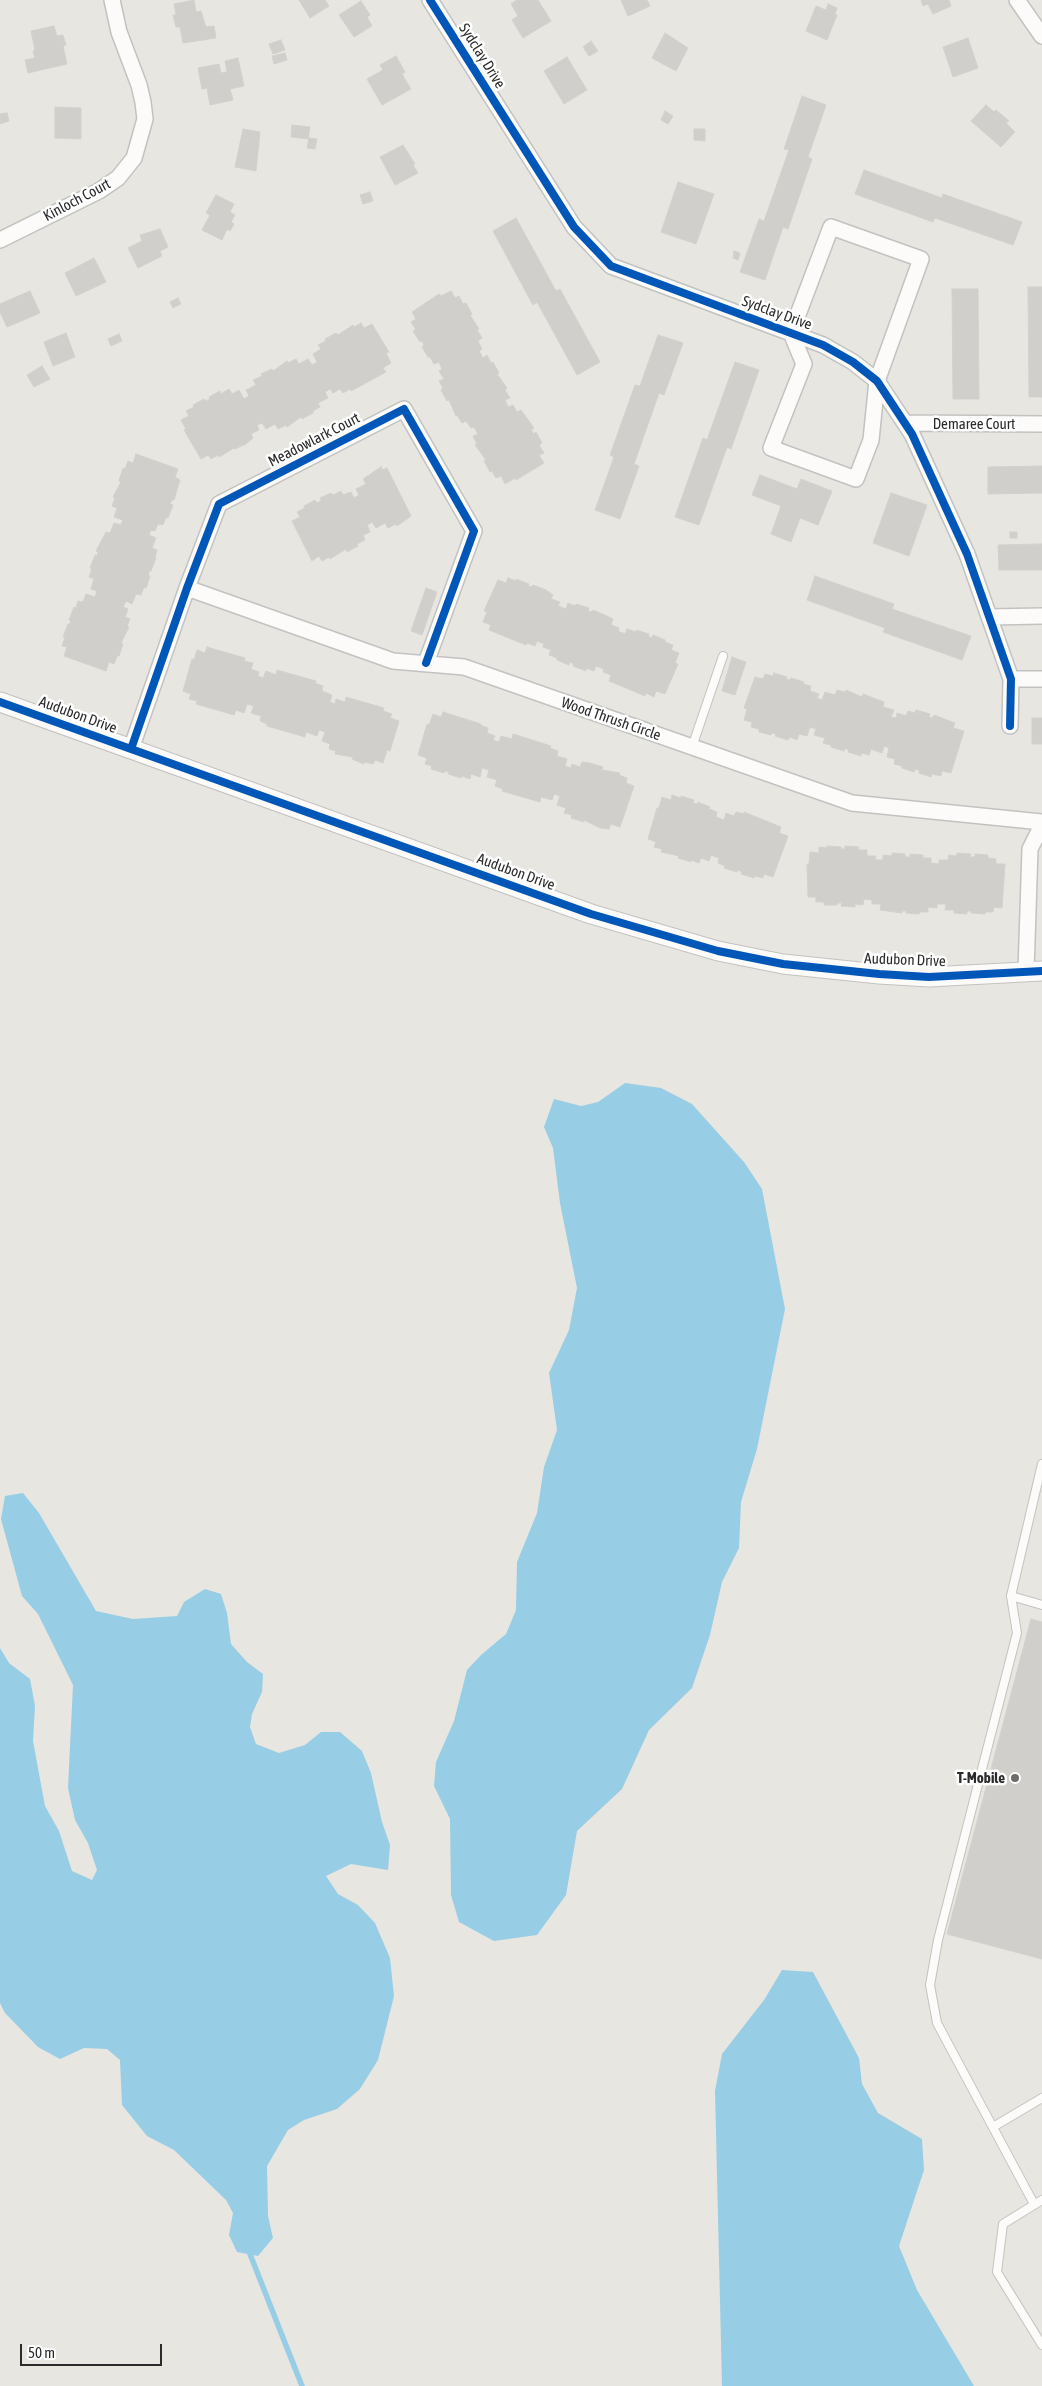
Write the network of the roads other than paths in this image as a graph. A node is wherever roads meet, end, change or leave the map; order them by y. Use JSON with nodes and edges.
{"nodes":[{"id":1,"x":112,"y":0,"type":"edge"},
{"id":2,"x":430,"y":0,"type":"edge"},
{"id":3,"x":1017,"y":0,"type":"edge"},
{"id":4,"x":1042,"y":36,"type":"edge"},
{"id":5,"x":0,"y":240,"type":"edge"},
{"id":6,"x":791,"y":333,"type":"junction"},
{"id":7,"x":877,"y":380,"type":"junction"},
{"id":8,"x":906,"y":424,"type":"junction"},
{"id":9,"x":1042,"y":424,"type":"edge"},
{"id":10,"x":187,"y":588,"type":"junction"},
{"id":11,"x":1042,"y":616,"type":"edge"},
{"id":12,"x":990,"y":617,"type":"junction"},
{"id":13,"x":723,"y":656,"type":"dead end"},
{"id":14,"x":426,"y":663,"type":"junction"},
{"id":15,"x":1042,"y":678,"type":"edge"},
{"id":16,"x":1011,"y":679,"type":"junction"},
{"id":17,"x":0,"y":702,"type":"edge"},
{"id":18,"x":1010,"y":726,"type":"dead end"},
{"id":19,"x":692,"y":747,"type":"junction"},
{"id":20,"x":130,"y":749,"type":"junction"},
{"id":21,"x":1042,"y":824,"type":"edge"},
{"id":22,"x":1034,"y":971,"type":"edge"},
{"id":23,"x":1042,"y":1464,"type":"edge"},
{"id":24,"x":1010,"y":1596,"type":"junction"},
{"id":25,"x":1042,"y":1606,"type":"edge"},
{"id":26,"x":1042,"y":2098,"type":"edge"},
{"id":27,"x":993,"y":2127,"type":"junction"},
{"id":28,"x":1042,"y":2200,"type":"edge"},
{"id":29,"x":1034,"y":2204,"type":"junction"},
{"id":30,"x":1042,"y":2345,"type":"edge"}],
"edges":[{"from":1,"to":5,"type":"street","name":"Kinloch Court"},
{"from":2,"to":6,"type":"street","name":"Sydclay Drive"},
{"from":3,"to":4,"type":"street"},
{"from":6,"to":7,"type":"street","name":"Sydclay Drive"},
{"from":6,"to":7,"type":"street"},
{"from":6,"to":7,"type":"street"},
{"from":7,"to":8,"type":"street","name":"Sydclay Drive"},
{"from":8,"to":9,"type":"street","name":"Demaree Court"},
{"from":8,"to":12,"type":"street","name":"Sydclay Drive"},
{"from":10,"to":14,"type":"street","name":"Wood Thrush Circle"},
{"from":10,"to":14,"type":"street","name":"Meadowlark Court"},
{"from":10,"to":20,"type":"street","name":"Meadowlark Court"},
{"from":11,"to":12,"type":"street"},
{"from":12,"to":16,"type":"street","name":"Sydclay Drive"},
{"from":13,"to":19,"type":"lane"},
{"from":14,"to":19,"type":"street","name":"Wood Thrush Circle"},
{"from":15,"to":16,"type":"street"},
{"from":16,"to":18,"type":"street","name":"Sydclay Drive"},
{"from":17,"to":20,"type":"street","name":"Audubon Drive"},
{"from":19,"to":21,"type":"street","name":"Wood Thrush Circle"},
{"from":20,"to":22,"type":"street","name":"Audubon Drive"},
{"from":21,"to":22,"type":"street","name":"Wood Thrush Circle"},
{"from":23,"to":24,"type":"lane"},
{"from":24,"to":25,"type":"lane"},
{"from":24,"to":27,"type":"lane"},
{"from":26,"to":27,"type":"lane"},
{"from":27,"to":29,"type":"lane"},
{"from":28,"to":29,"type":"lane"},
{"from":29,"to":30,"type":"lane"}]}
